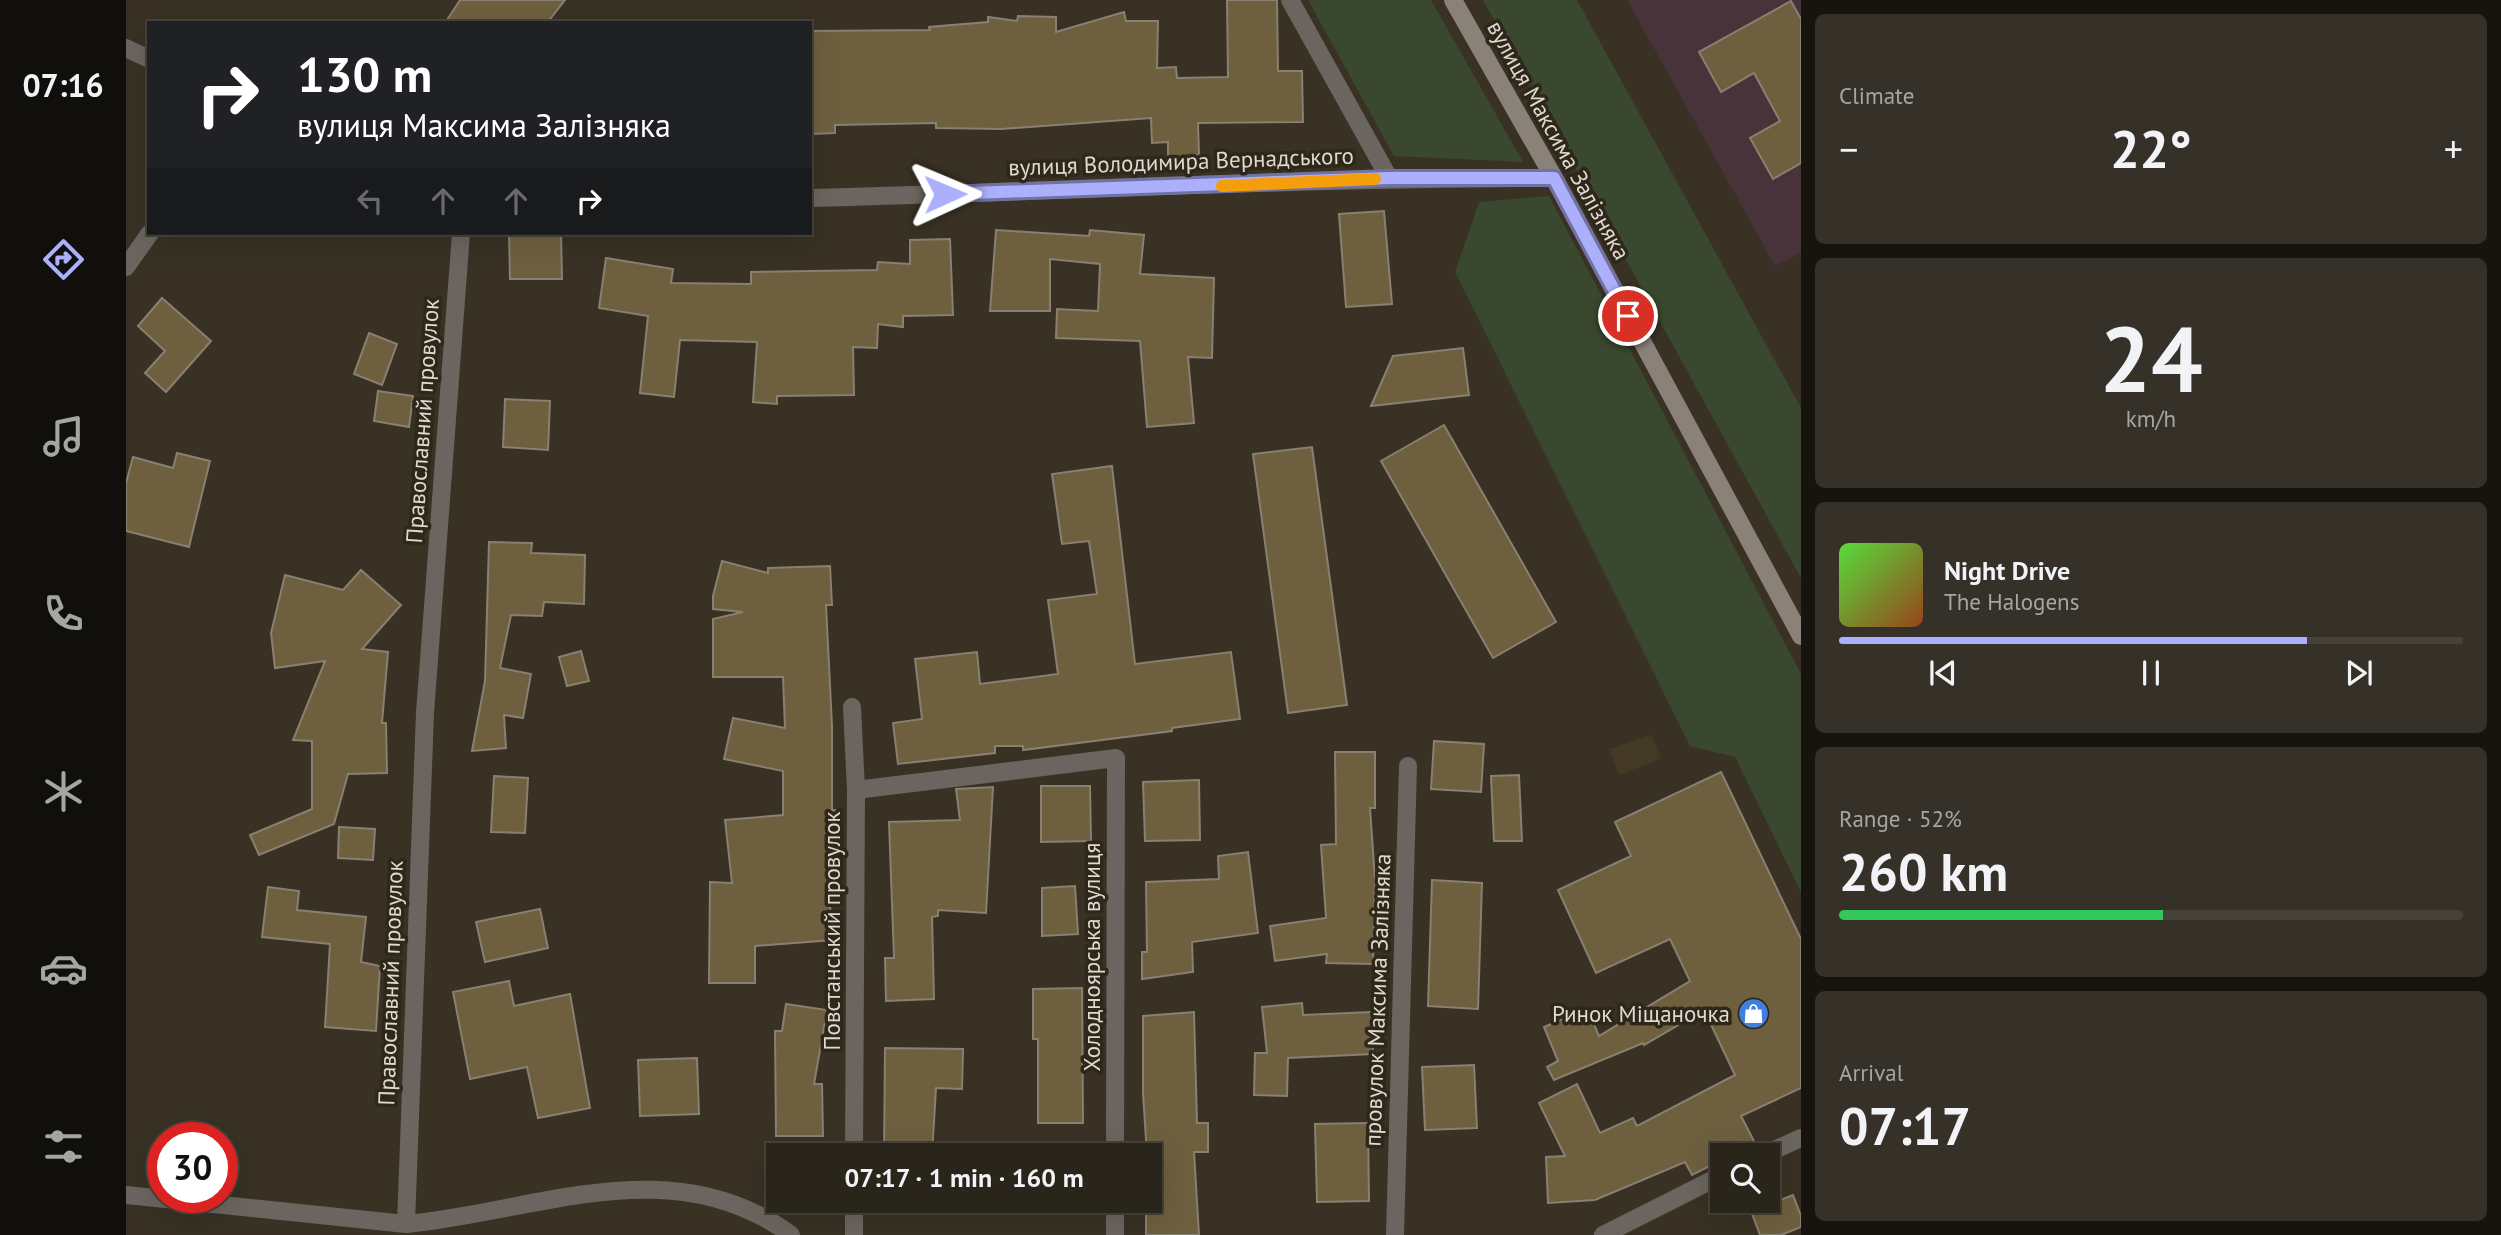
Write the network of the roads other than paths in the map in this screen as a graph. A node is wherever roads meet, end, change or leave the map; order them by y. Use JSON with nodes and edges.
{"nodes":[{"id":1,"x":1290,"y":0,"type":"edge"},
{"id":2,"x":1453,"y":0,"type":"edge"},
{"id":3,"x":126,"y":48,"type":"edge"},
{"id":4,"x":147,"y":58,"type":"edge"},
{"id":5,"x":1389,"y":178,"type":"junction"},
{"id":6,"x":1554,"y":178,"type":"junction"},
{"id":7,"x":812,"y":198,"type":"edge"},
{"id":8,"x":149,"y":235,"type":"edge"},
{"id":9,"x":461,"y":235,"type":"edge"},
{"id":10,"x":126,"y":267,"type":"edge"},
{"id":11,"x":1801,"y":636,"type":"edge"},
{"id":12,"x":852,"y":706,"type":"dead end"},
{"id":13,"x":1408,"y":766,"type":"dead end"},
{"id":14,"x":856,"y":790,"type":"junction"},
{"id":15,"x":1801,"y":1138,"type":"edge"},
{"id":16,"x":854,"y":1143,"type":"edge"},
{"id":17,"x":1115,"y":1143,"type":"edge"},
{"id":18,"x":1780,"y":1147,"type":"edge"},
{"id":19,"x":1710,"y":1181,"type":"edge"},
{"id":20,"x":126,"y":1195,"type":"edge"},
{"id":21,"x":854,"y":1213,"type":"edge"},
{"id":22,"x":1115,"y":1213,"type":"edge"},
{"id":23,"x":413,"y":1230,"type":"edge"},
{"id":24,"x":791,"y":1235,"type":"edge"},
{"id":25,"x":854,"y":1235,"type":"edge"},
{"id":26,"x":1115,"y":1235,"type":"edge"},
{"id":27,"x":1395,"y":1235,"type":"edge"},
{"id":28,"x":1603,"y":1235,"type":"edge"}],
"edges":[{"from":1,"to":5,"type":"street"},
{"from":2,"to":6,"type":"main road","name":"вулиця Максима Залізняка"},
{"from":3,"to":4,"type":"street"},
{"from":5,"to":6,"type":"street","name":"вулиця Володимира Вернадського"},
{"from":5,"to":7,"type":"street","name":"вулиця Володимира Вернадського"},
{"from":6,"to":11,"type":"main road","name":"вулиця Максима Залізняка"},
{"from":8,"to":10,"type":"street"},
{"from":9,"to":23,"type":"street","name":"Православний провулок"},
{"from":12,"to":14,"type":"street","name":"Повстанський провулок"},
{"from":13,"to":27,"type":"street","name":"провулок Максима Залізняка"},
{"from":14,"to":16,"type":"street","name":"Повстанський провулок"},
{"from":14,"to":17,"type":"street","name":"Холодноярська вулиця"},
{"from":15,"to":18,"type":"street"},
{"from":19,"to":28,"type":"street"},
{"from":20,"to":23,"type":"street"},
{"from":21,"to":25,"type":"street"},
{"from":22,"to":26,"type":"street"},
{"from":23,"to":24,"type":"street"}]}
